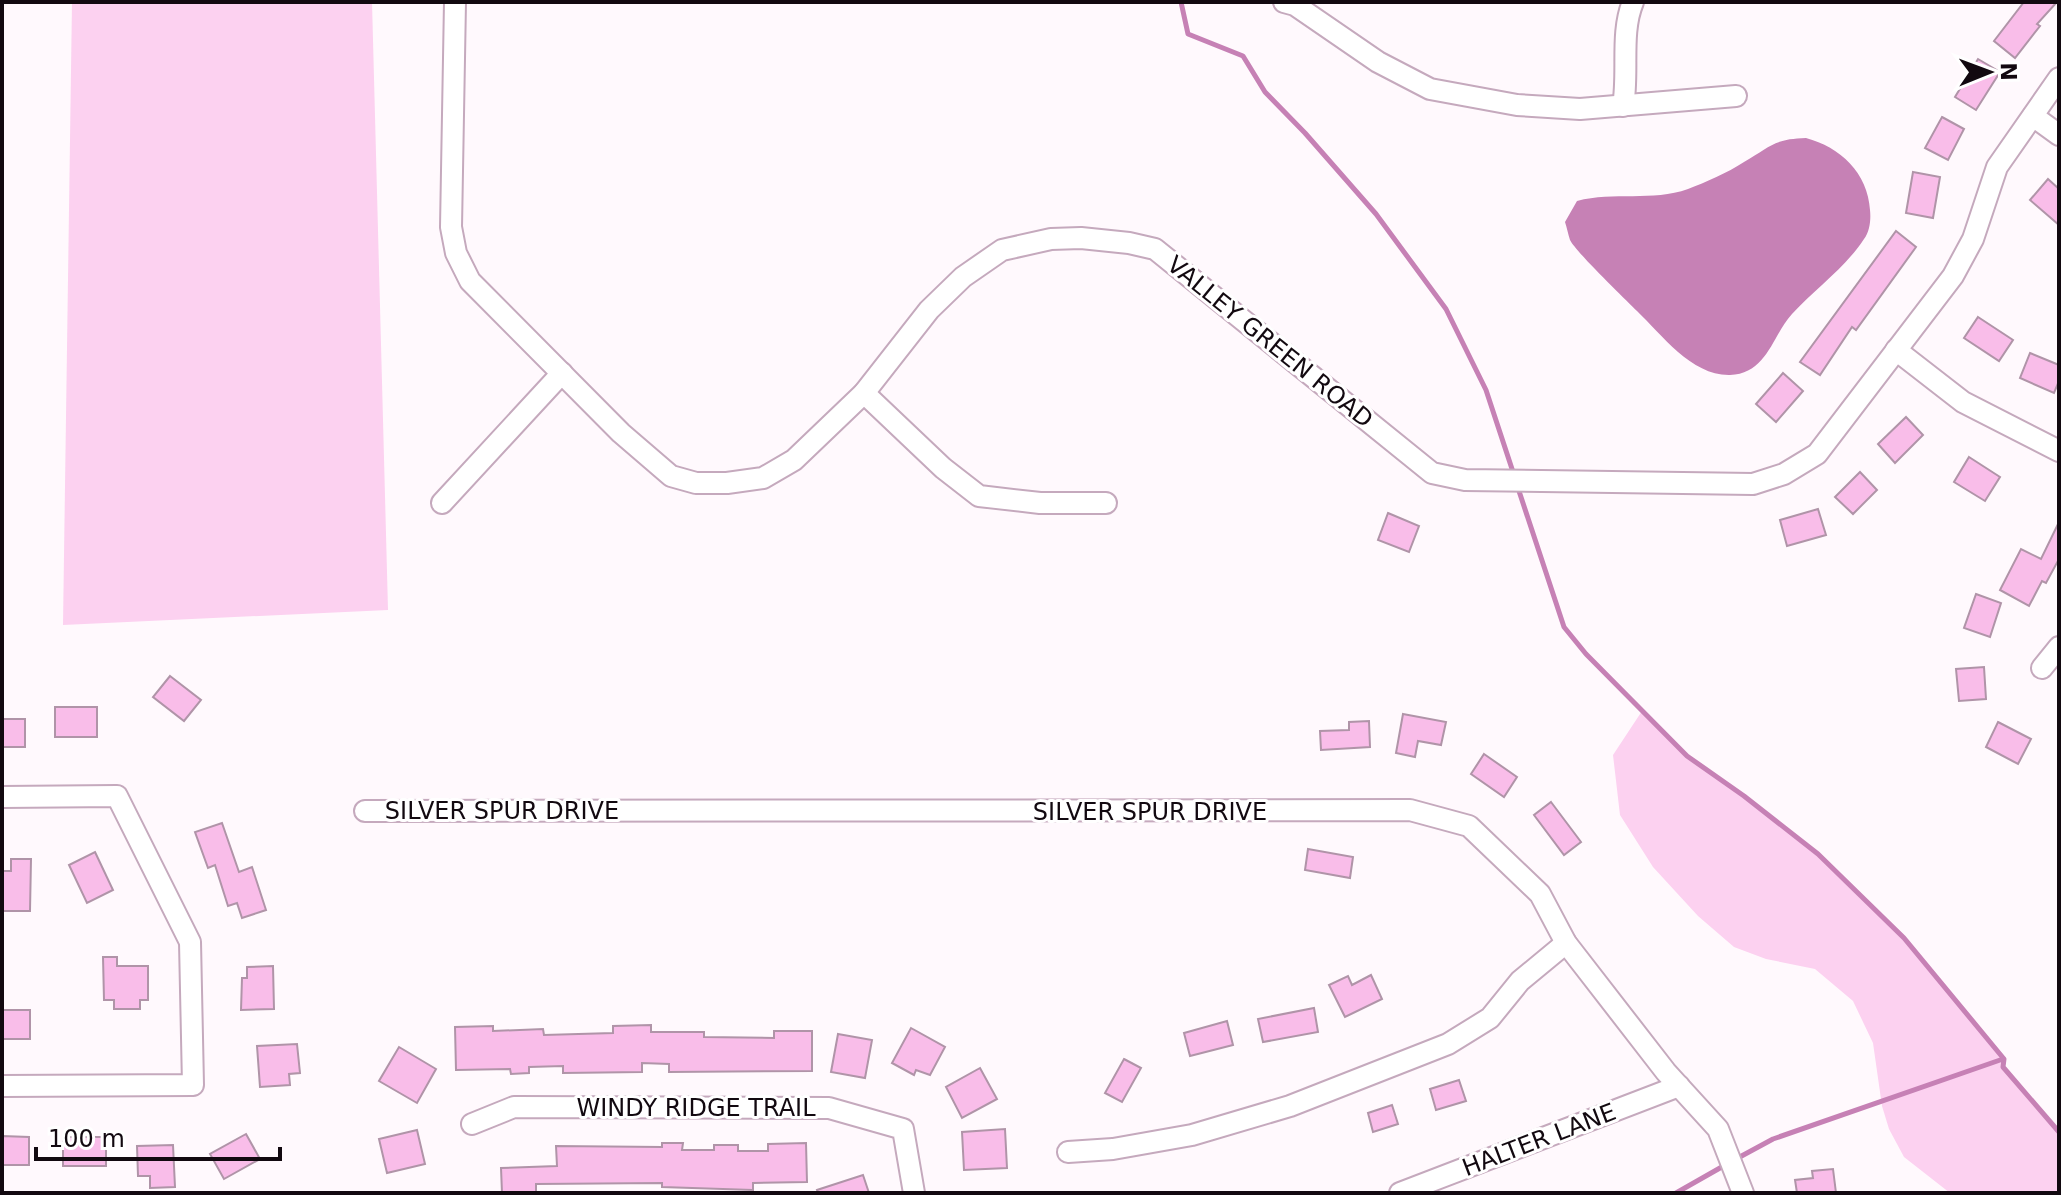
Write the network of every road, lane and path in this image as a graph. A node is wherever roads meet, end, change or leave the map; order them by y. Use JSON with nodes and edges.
{"nodes":[{"id":1,"x":455,"y":2,"type":"edge"},
{"id":2,"x":1284,"y":2,"type":"edge"},
{"id":3,"x":1633,"y":2,"type":"edge"},
{"id":4,"x":2059,"y":78,"type":"edge"},
{"id":5,"x":1736,"y":96,"type":"dead end"},
{"id":6,"x":1623,"y":106,"type":"junction"},
{"id":7,"x":2033,"y":116,"type":"junction"},
{"id":8,"x":2059,"y":135,"type":"edge"},
{"id":9,"x":1896,"y":350,"type":"junction"},
{"id":10,"x":562,"y":373,"type":"junction"},
{"id":11,"x":864,"y":393,"type":"junction"},
{"id":12,"x":2059,"y":451,"type":"edge"},
{"id":13,"x":442,"y":503,"type":"dead end"},
{"id":14,"x":1106,"y":503,"type":"dead end"},
{"id":15,"x":2059,"y":647,"type":"edge"},
{"id":16,"x":2042,"y":668,"type":"dead end"},
{"id":17,"x":2,"y":797,"type":"edge"},
{"id":18,"x":365,"y":811,"type":"dead end"},
{"id":19,"x":1566,"y":943,"type":"junction"},
{"id":20,"x":2,"y":1086,"type":"edge"},
{"id":21,"x":1679,"y":1086,"type":"junction"},
{"id":22,"x":472,"y":1124,"type":"dead end"},
{"id":23,"x":1068,"y":1152,"type":"dead end"},
{"id":24,"x":914,"y":1193,"type":"edge"},
{"id":25,"x":1400,"y":1193,"type":"edge"},
{"id":26,"x":1743,"y":1193,"type":"edge"}],
"edges":[{"from":1,"to":10,"type":"street","name":"VALLEY GREEN ROAD"},
{"from":2,"to":6,"type":"street"},
{"from":3,"to":6,"type":"street"},
{"from":4,"to":7,"type":"street","name":"VALLEY GREEN ROAD"},
{"from":5,"to":6,"type":"street"},
{"from":7,"to":8,"type":"street"},
{"from":7,"to":9,"type":"street","name":"VALLEY GREEN ROAD"},
{"from":9,"to":11,"type":"street","name":"VALLEY GREEN ROAD"},
{"from":9,"to":12,"type":"street"},
{"from":10,"to":11,"type":"street","name":"VALLEY GREEN ROAD"},
{"from":10,"to":13,"type":"street"},
{"from":11,"to":14,"type":"street"},
{"from":15,"to":16,"type":"street"},
{"from":17,"to":20,"type":"street"},
{"from":18,"to":19,"type":"street","name":"SILVER SPUR DRIVE"},
{"from":19,"to":21,"type":"street","name":"SILVER SPUR DRIVE"},
{"from":19,"to":23,"type":"street"},
{"from":21,"to":25,"type":"street","name":"HALTER LANE"},
{"from":21,"to":26,"type":"street","name":"SILVER SPUR DRIVE"},
{"from":22,"to":24,"type":"street","name":"WINDY RIDGE TRAIL"}]}
